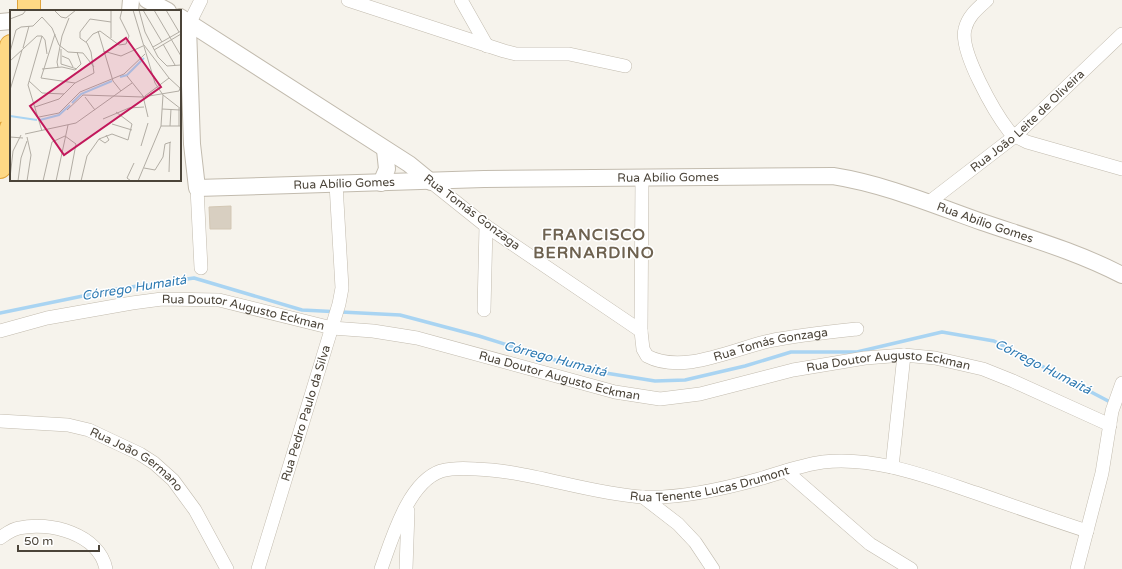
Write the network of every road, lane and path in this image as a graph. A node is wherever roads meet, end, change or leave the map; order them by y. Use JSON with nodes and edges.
{"nodes":[{"id":1,"x":131,"y":0,"type":"edge"},
{"id":2,"x":147,"y":0,"type":"edge"},
{"id":3,"x":202,"y":0,"type":"edge"},
{"id":4,"x":348,"y":0,"type":"edge"},
{"id":5,"x":461,"y":0,"type":"edge"},
{"id":6,"x":987,"y":0,"type":"edge"},
{"id":7,"x":130,"y":10,"type":"edge"},
{"id":8,"x":166,"y":10,"type":"edge"},
{"id":9,"x":183,"y":20,"type":"edge"},
{"id":10,"x":10,"y":21,"type":"edge"},
{"id":11,"x":0,"y":22,"type":"edge"},
{"id":12,"x":1122,"y":34,"type":"edge"},
{"id":13,"x":487,"y":46,"type":"junction"},
{"id":14,"x":10,"y":52,"type":"edge"},
{"id":15,"x":625,"y":66,"type":"dead end"},
{"id":16,"x":0,"y":111,"type":"edge"},
{"id":17,"x":10,"y":132,"type":"edge"},
{"id":18,"x":1015,"y":136,"type":"junction"},
{"id":19,"x":384,"y":150,"type":"junction"},
{"id":20,"x":0,"y":167,"type":"edge"},
{"id":21,"x":1122,"y":169,"type":"edge"},
{"id":22,"x":642,"y":177,"type":"junction"},
{"id":23,"x":431,"y":182,"type":"junction"},
{"id":24,"x":381,"y":183,"type":"junction"},
{"id":25,"x":336,"y":184,"type":"junction"},
{"id":26,"x":197,"y":188,"type":"junction"},
{"id":27,"x":928,"y":203,"type":"junction"},
{"id":28,"x":486,"y":226,"type":"junction"},
{"id":29,"x":201,"y":268,"type":"dead end"},
{"id":30,"x":1122,"y":275,"type":"edge"},
{"id":31,"x":484,"y":310,"type":"dead end"},
{"id":32,"x":334,"y":323,"type":"junction"},
{"id":33,"x":857,"y":330,"type":"dead end"},
{"id":34,"x":0,"y":331,"type":"edge"},
{"id":35,"x":641,"y":331,"type":"junction"},
{"id":36,"x":904,"y":355,"type":"junction"},
{"id":37,"x":1122,"y":383,"type":"edge"},
{"id":38,"x":0,"y":421,"type":"edge"},
{"id":39,"x":1110,"y":425,"type":"junction"},
{"id":40,"x":892,"y":467,"type":"junction"},
{"id":41,"x":786,"y":471,"type":"junction"},
{"id":42,"x":643,"y":497,"type":"junction"},
{"id":43,"x":408,"y":502,"type":"junction"},
{"id":44,"x":1087,"y":531,"type":"junction"},
{"id":45,"x":0,"y":538,"type":"edge"},
{"id":46,"x":106,"y":569,"type":"edge"},
{"id":47,"x":227,"y":569,"type":"edge"},
{"id":48,"x":258,"y":569,"type":"edge"},
{"id":49,"x":381,"y":569,"type":"edge"},
{"id":50,"x":406,"y":569,"type":"edge"},
{"id":51,"x":713,"y":569,"type":"edge"},
{"id":52,"x":911,"y":569,"type":"edge"},
{"id":53,"x":1077,"y":569,"type":"edge"}],
"edges":[{"from":1,"to":7,"type":"street"},
{"from":2,"to":8,"type":"street"},
{"from":3,"to":9,"type":"street"},
{"from":4,"to":13,"type":"street"},
{"from":5,"to":13,"type":"street"},
{"from":6,"to":18,"type":"street"},
{"from":9,"to":19,"type":"street","name":"Rua Tomás Gonzaga"},
{"from":9,"to":26,"type":"street"},
{"from":10,"to":11,"type":"street"},
{"from":12,"to":18,"type":"street","name":"Rua João Leite de Oliveira"},
{"from":13,"to":15,"type":"street"},
{"from":14,"to":16,"type":"highway"},
{"from":17,"to":20,"type":"highway"},
{"from":18,"to":21,"type":"street"},
{"from":18,"to":27,"type":"street","name":"Rua João Leite de Oliveira"},
{"from":19,"to":23,"type":"street","name":"Rua Tomás Gonzaga"},
{"from":19,"to":24,"type":"street"},
{"from":22,"to":23,"type":"street","name":"Rua Abílio Gomes"},
{"from":22,"to":27,"type":"street","name":"Rua Abílio Gomes"},
{"from":22,"to":35,"type":"street"},
{"from":23,"to":24,"type":"street","name":"Rua Abílio Gomes"},
{"from":23,"to":28,"type":"street","name":"Rua Tomás Gonzaga"},
{"from":24,"to":25,"type":"street","name":"Rua Abílio Gomes"},
{"from":25,"to":26,"type":"street","name":"Rua Abílio Gomes"},
{"from":25,"to":32,"type":"street","name":"Rua Pedro Paulo da Silva"},
{"from":26,"to":29,"type":"street"},
{"from":27,"to":30,"type":"street","name":"Rua Abílio Gomes"},
{"from":28,"to":31,"type":"street"},
{"from":28,"to":35,"type":"street","name":"Rua Tomás Gonzaga"},
{"from":32,"to":34,"type":"street","name":"Rua Doutor Augusto Eckman"},
{"from":32,"to":36,"type":"street","name":"Rua Doutor Augusto Eckman"},
{"from":32,"to":48,"type":"street","name":"Rua Pedro Paulo da Silva"},
{"from":33,"to":35,"type":"street","name":"Rua Tomás Gonzaga"},
{"from":36,"to":39,"type":"street","name":"Rua Doutor Augusto Eckman"},
{"from":36,"to":40,"type":"street"},
{"from":37,"to":39,"type":"street"},
{"from":38,"to":47,"type":"street","name":"Rua João Germano"},
{"from":39,"to":44,"type":"street"},
{"from":40,"to":41,"type":"street","name":"Rua Tenente Lucas Drumont"},
{"from":40,"to":44,"type":"street","name":"Rua Tenente Lucas Drumont"},
{"from":41,"to":42,"type":"street","name":"Rua Tenente Lucas Drumont"},
{"from":41,"to":52,"type":"street"},
{"from":42,"to":43,"type":"street","name":"Rua Tenente Lucas Drumont"},
{"from":42,"to":51,"type":"street"},
{"from":43,"to":49,"type":"street","name":"Rua Tenente Lucas Drumont"},
{"from":43,"to":50,"type":"street"},
{"from":44,"to":53,"type":"street"},
{"from":45,"to":46,"type":"street"}]}
